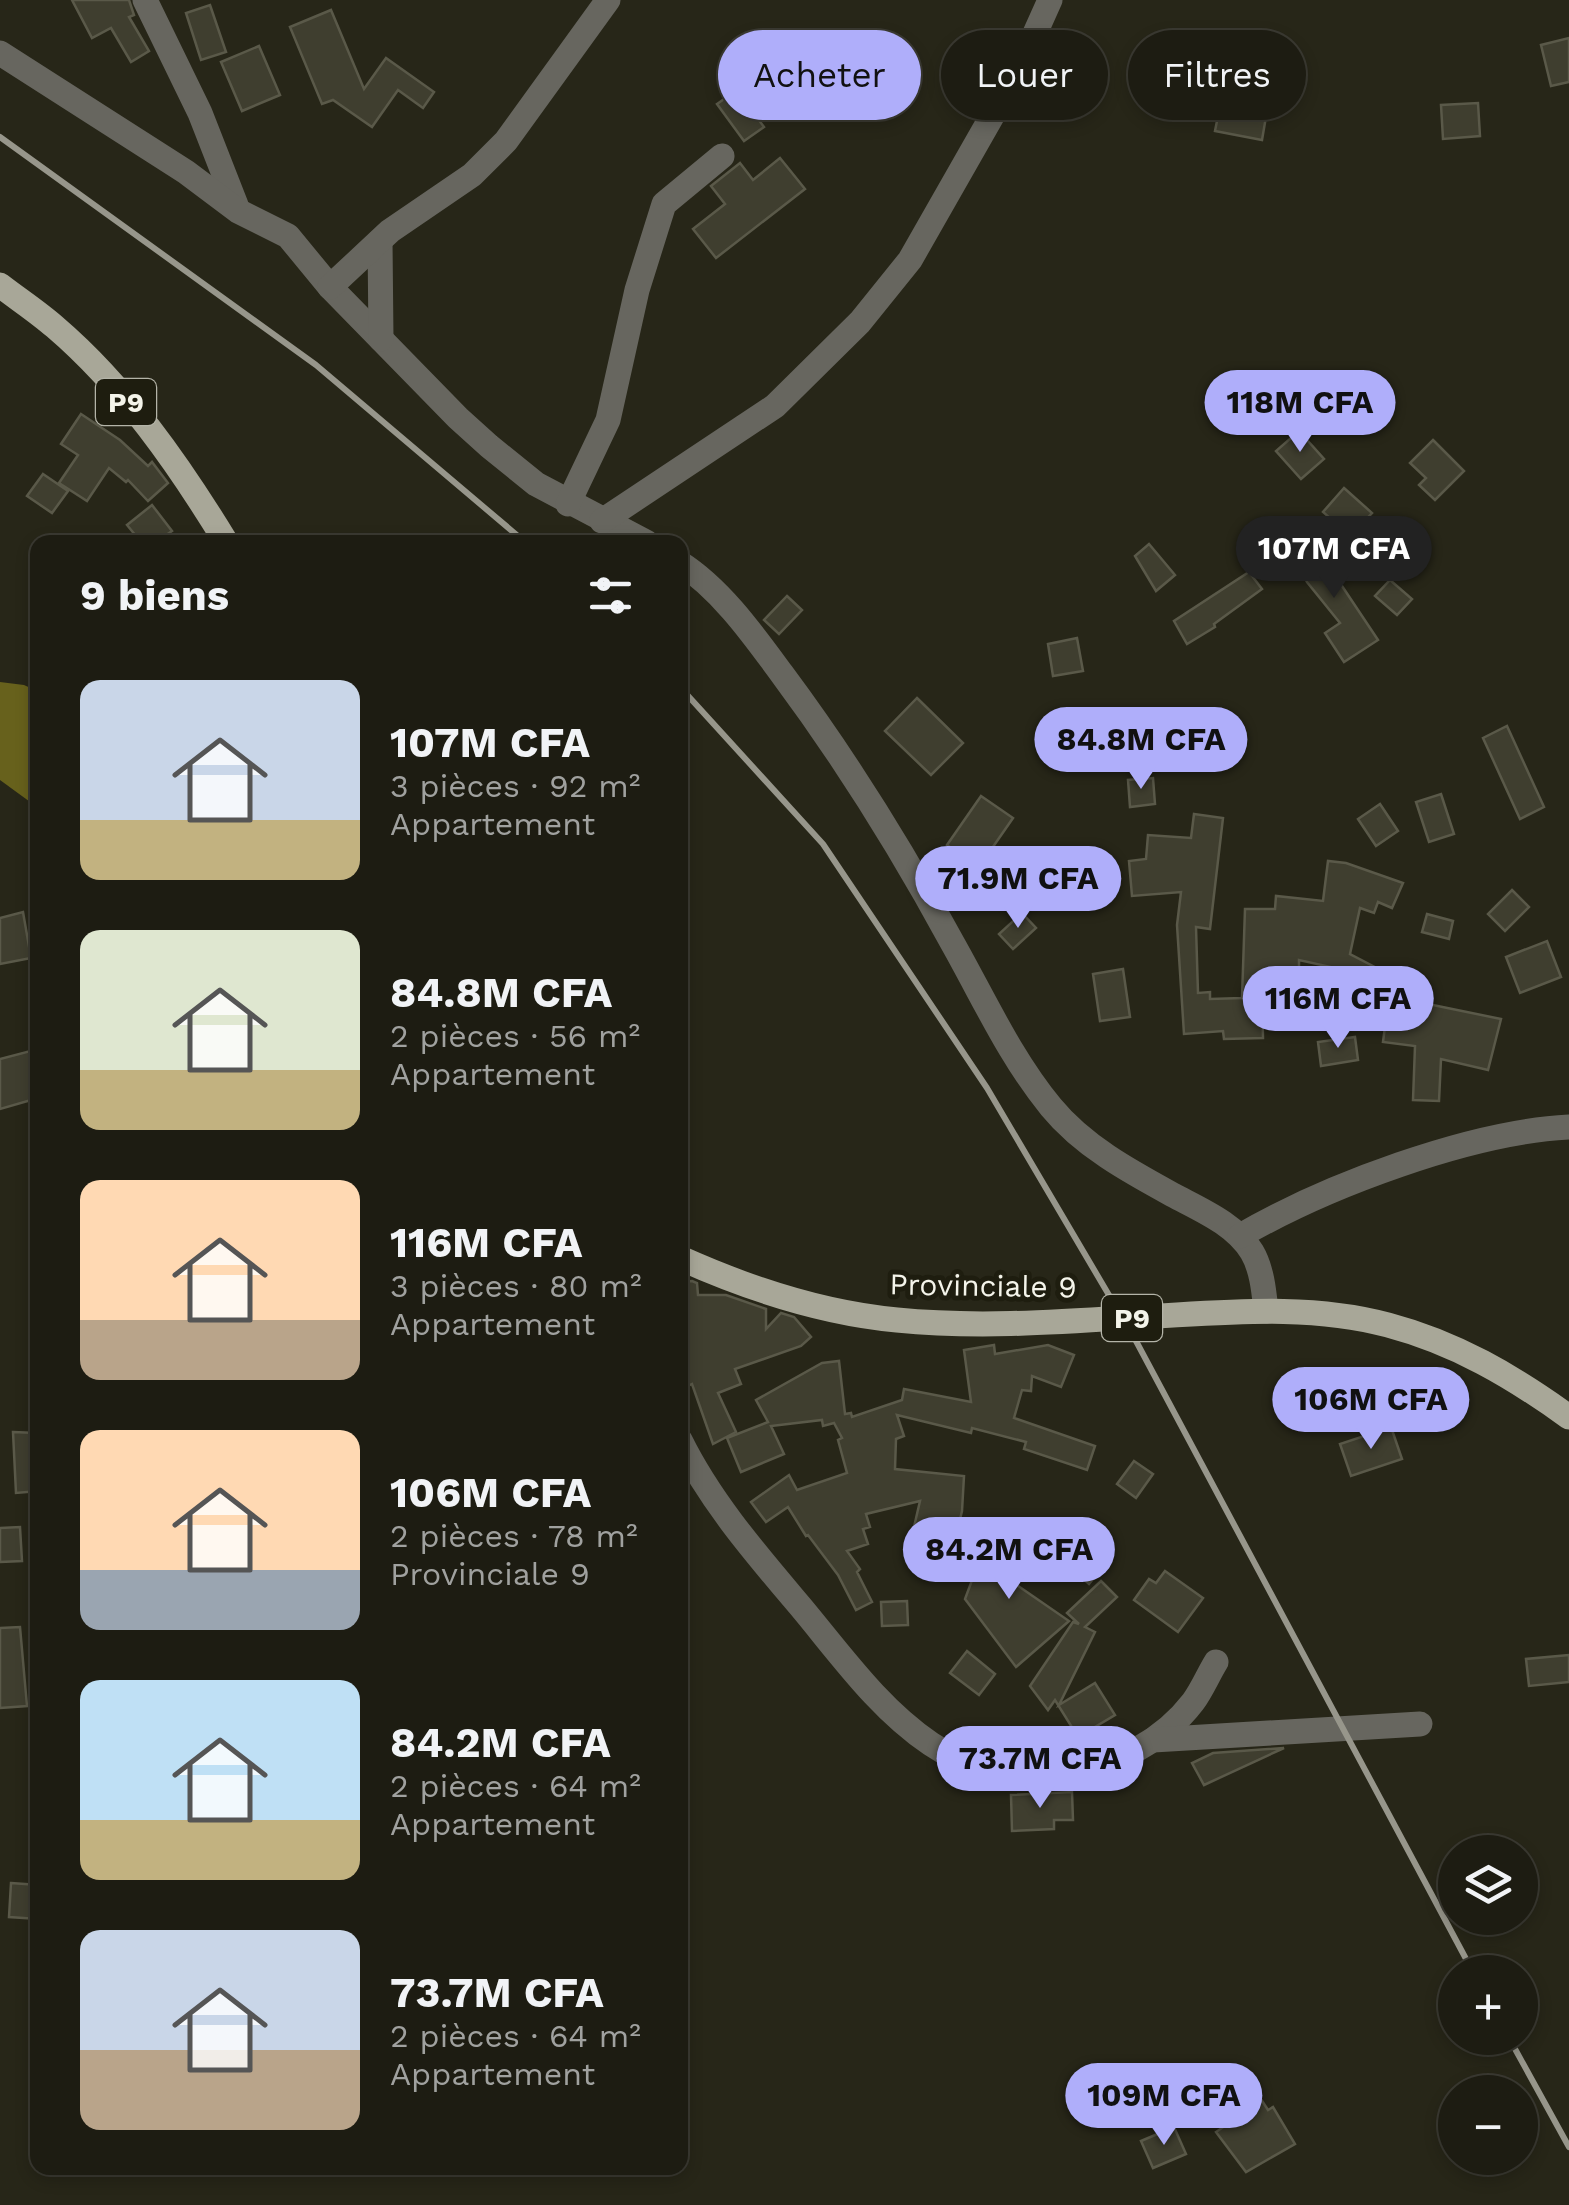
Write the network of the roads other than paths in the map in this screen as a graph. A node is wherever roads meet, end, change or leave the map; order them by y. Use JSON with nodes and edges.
{"nodes":[{"id":1,"x":145,"y":0,"type":"edge"},
{"id":2,"x":608,"y":0,"type":"edge"},
{"id":3,"x":1050,"y":0,"type":"edge"},
{"id":4,"x":0,"y":53,"type":"edge"},
{"id":5,"x":722,"y":156,"type":"dead end"},
{"id":6,"x":238,"y":211,"type":"junction"},
{"id":7,"x":380,"y":242,"type":"junction"},
{"id":8,"x":0,"y":285,"type":"edge"},
{"id":9,"x":330,"y":287,"type":"junction"},
{"id":10,"x":381,"y":340,"type":"junction"},
{"id":11,"x":568,"y":504,"type":"junction"},
{"id":12,"x":602,"y":521,"type":"junction"},
{"id":13,"x":221,"y":535,"type":"edge"},
{"id":14,"x":631,"y":535,"type":"edge"},
{"id":15,"x":688,"y":569,"type":"edge"},
{"id":16,"x":1569,"y":1127,"type":"edge"},
{"id":17,"x":1240,"y":1236,"type":"junction"},
{"id":18,"x":688,"y":1261,"type":"edge"},
{"id":19,"x":1266,"y":1311,"type":"junction"},
{"id":20,"x":1569,"y":1417,"type":"edge"},
{"id":21,"x":688,"y":1456,"type":"edge"},
{"id":22,"x":1216,"y":1662,"type":"dead end"},
{"id":23,"x":1420,"y":1724,"type":"dead end"},
{"id":24,"x":1153,"y":1740,"type":"junction"}],
"edges":[{"from":1,"to":6,"type":"street"},
{"from":2,"to":7,"type":"street"},
{"from":3,"to":12,"type":"street"},
{"from":4,"to":6,"type":"street"},
{"from":5,"to":11,"type":"street"},
{"from":6,"to":9,"type":"street"},
{"from":7,"to":9,"type":"street"},
{"from":7,"to":10,"type":"street"},
{"from":8,"to":13,"type":"main road","number":"P9"},
{"from":9,"to":10,"type":"street"},
{"from":10,"to":11,"type":"street"},
{"from":11,"to":12,"type":"street"},
{"from":12,"to":14,"type":"street"},
{"from":15,"to":17,"type":"street"},
{"from":16,"to":17,"type":"street"},
{"from":17,"to":19,"type":"street"},
{"from":18,"to":19,"type":"main road","name":"Provinciale 9","number":"P9"},
{"from":19,"to":20,"type":"main road","name":"Provinciale 9","number":"P9"},
{"from":21,"to":24,"type":"street"},
{"from":22,"to":24,"type":"street"},
{"from":23,"to":24,"type":"street"}]}
